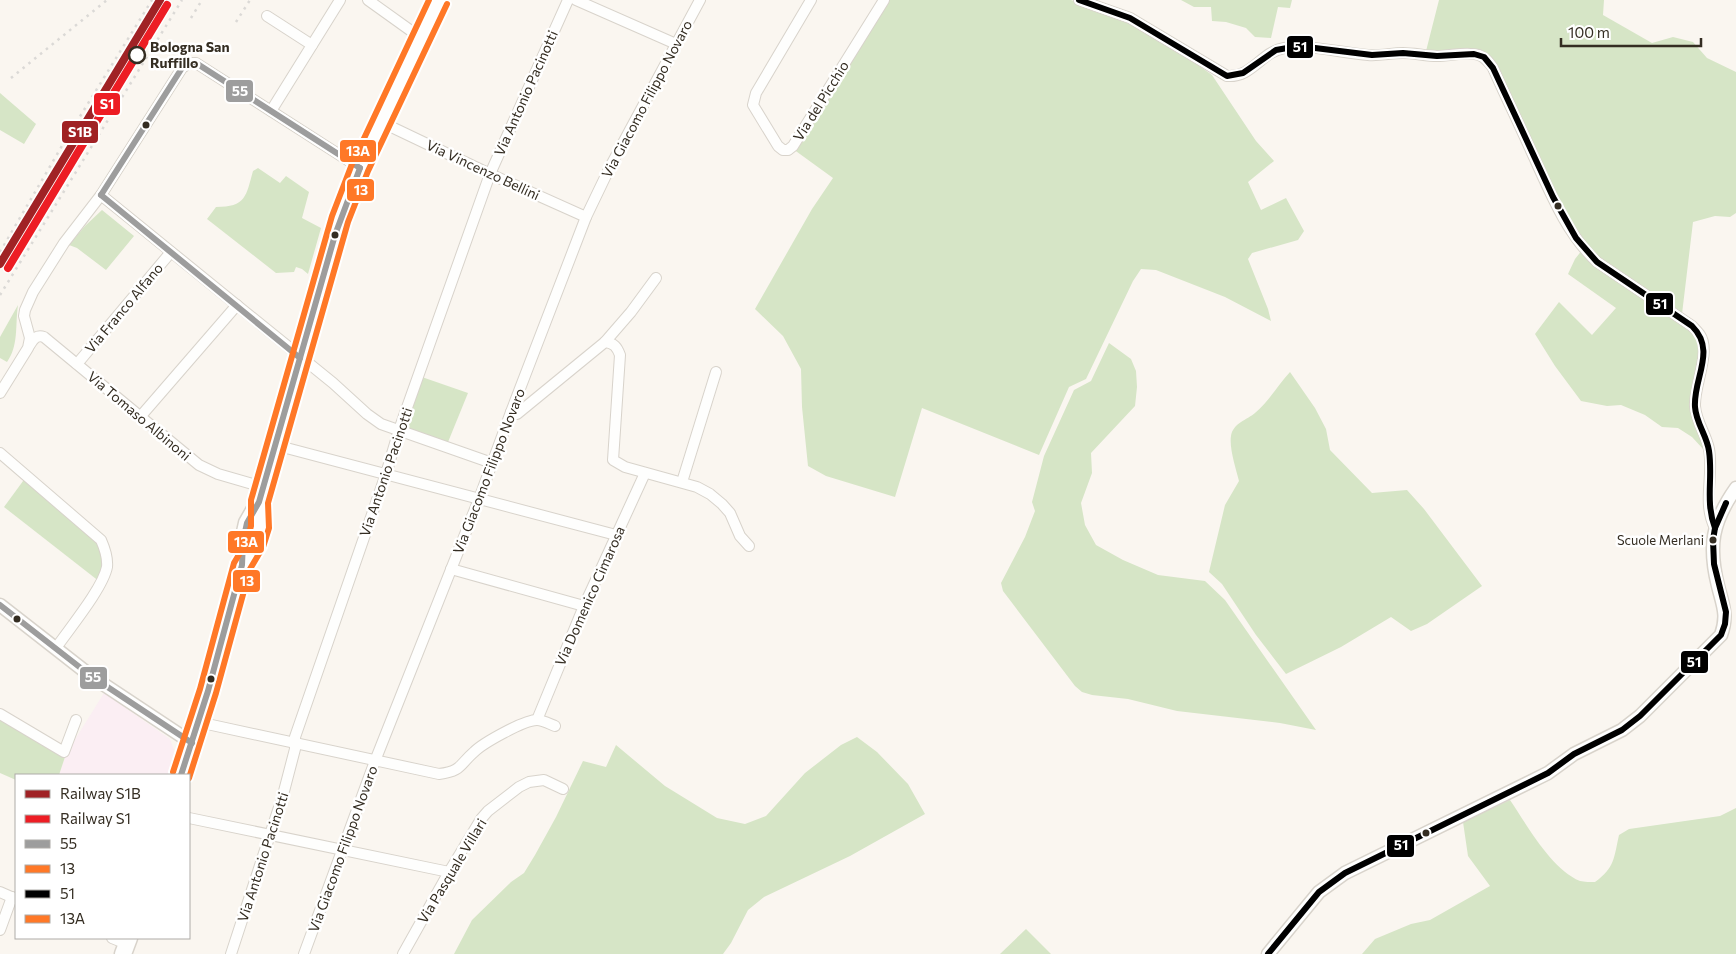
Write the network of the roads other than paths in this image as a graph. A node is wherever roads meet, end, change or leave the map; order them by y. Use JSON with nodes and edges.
{"nodes":[{"id":1,"x":340,"y":0,"type":"edge"},
{"id":2,"x":368,"y":0,"type":"edge"},
{"id":3,"x":438,"y":0,"type":"edge"},
{"id":4,"x":568,"y":0,"type":"edge"},
{"id":5,"x":576,"y":0,"type":"edge"},
{"id":6,"x":700,"y":0,"type":"edge"},
{"id":7,"x":811,"y":0,"type":"edge"},
{"id":8,"x":884,"y":0,"type":"edge"},
{"id":9,"x":1079,"y":0,"type":"edge"},
{"id":10,"x":267,"y":16,"type":"dead end"},
{"id":11,"x":420,"y":38,"type":"junction"},
{"id":12,"x":676,"y":44,"type":"junction"},
{"id":13,"x":312,"y":45,"type":"junction"},
{"id":14,"x":271,"y":111,"type":"junction"},
{"id":15,"x":381,"y":122,"type":"junction"},
{"id":16,"x":360,"y":168,"type":"junction"},
{"id":17,"x":490,"y":174,"type":"junction"},
{"id":18,"x":101,"y":195,"type":"junction"},
{"id":19,"x":586,"y":217,"type":"junction"},
{"id":20,"x":171,"y":252,"type":"junction"},
{"id":21,"x":656,"y":278,"type":"dead end"},
{"id":22,"x":237,"y":305,"type":"junction"},
{"id":23,"x":605,"y":342,"type":"junction"},
{"id":24,"x":28,"y":348,"type":"junction"},
{"id":25,"x":300,"y":358,"type":"junction"},
{"id":26,"x":77,"y":364,"type":"junction"},
{"id":27,"x":716,"y":372,"type":"dead end"},
{"id":28,"x":0,"y":393,"type":"edge"},
{"id":29,"x":511,"y":412,"type":"junction"},
{"id":30,"x":140,"y":417,"type":"junction"},
{"id":31,"x":399,"y":430,"type":"junction"},
{"id":32,"x":275,"y":445,"type":"junction"},
{"id":33,"x":0,"y":453,"type":"edge"},
{"id":34,"x":492,"y":463,"type":"junction"},
{"id":35,"x":645,"y":472,"type":"junction"},
{"id":36,"x":386,"y":474,"type":"junction"},
{"id":37,"x":682,"y":482,"type":"junction"},
{"id":38,"x":1736,"y":488,"type":"edge"},
{"id":39,"x":261,"y":494,"type":"junction"},
{"id":40,"x":479,"y":499,"type":"junction"},
{"id":41,"x":1715,"y":528,"type":"junction"},
{"id":42,"x":616,"y":535,"type":"junction"},
{"id":43,"x":749,"y":546,"type":"dead end"},
{"id":44,"x":451,"y":569,"type":"junction"},
{"id":45,"x":0,"y":605,"type":"edge"},
{"id":46,"x":584,"y":606,"type":"junction"},
{"id":47,"x":56,"y":648,"type":"junction"},
{"id":48,"x":0,"y":714,"type":"edge"},
{"id":49,"x":76,"y":720,"type":"dead end"},
{"id":50,"x":537,"y":720,"type":"junction"},
{"id":51,"x":198,"y":722,"type":"junction"},
{"id":52,"x":555,"y":726,"type":"dead end"},
{"id":53,"x":192,"y":743,"type":"junction"},
{"id":54,"x":295,"y":743,"type":"junction"},
{"id":55,"x":375,"y":761,"type":"junction"},
{"id":56,"x":181,"y":774,"type":"edge"},
{"id":57,"x":563,"y":790,"type":"dead end"},
{"id":58,"x":190,"y":818,"type":"edge"},
{"id":59,"x":271,"y":835,"type":"junction"},
{"id":60,"x":343,"y":850,"type":"junction"},
{"id":61,"x":449,"y":872,"type":"junction"},
{"id":62,"x":0,"y":892,"type":"edge"},
{"id":63,"x":14,"y":898,"type":"edge"},
{"id":64,"x":0,"y":930,"type":"edge"},
{"id":65,"x":231,"y":954,"type":"edge"},
{"id":66,"x":304,"y":954,"type":"edge"},
{"id":67,"x":403,"y":954,"type":"edge"},
{"id":68,"x":1268,"y":954,"type":"edge"}],
"edges":[{"from":1,"to":13,"type":"street"},
{"from":2,"to":11,"type":"street"},
{"from":3,"to":11,"type":"main road"},
{"from":4,"to":17,"type":"street","name":"Via Antonio Pacinotti"},
{"from":5,"to":12,"type":"street"},
{"from":6,"to":12,"type":"street","name":"Via Giacomo Filippo Novaro"},
{"from":7,"to":8,"type":"street","name":"Via del Picchio"},
{"from":9,"to":41,"type":"street"},
{"from":10,"to":13,"type":"street"},
{"from":11,"to":15,"type":"main road"},
{"from":12,"to":19,"type":"street","name":"Via Giacomo Filippo Novaro"},
{"from":13,"to":14,"type":"street"},
{"from":14,"to":16,"type":"street"},
{"from":14,"to":18,"type":"street"},
{"from":15,"to":16,"type":"main road"},
{"from":15,"to":17,"type":"street","name":"Via Vincenzo Bellini"},
{"from":16,"to":25,"type":"main road"},
{"from":17,"to":19,"type":"street","name":"Via Vincenzo Bellini"},
{"from":17,"to":31,"type":"street","name":"Via Antonio Pacinotti"},
{"from":18,"to":20,"type":"street"},
{"from":18,"to":24,"type":"street"},
{"from":19,"to":29,"type":"street","name":"Via Giacomo Filippo Novaro"},
{"from":20,"to":22,"type":"street"},
{"from":20,"to":26,"type":"street","name":"Via Franco Alfano"},
{"from":21,"to":23,"type":"street"},
{"from":22,"to":25,"type":"street"},
{"from":22,"to":30,"type":"street"},
{"from":23,"to":29,"type":"street"},
{"from":23,"to":35,"type":"street"},
{"from":24,"to":26,"type":"street","name":"Via Tomaso Albinoni"},
{"from":24,"to":28,"type":"street"},
{"from":25,"to":31,"type":"street"},
{"from":25,"to":32,"type":"main road"},
{"from":26,"to":30,"type":"street","name":"Via Tomaso Albinoni"},
{"from":27,"to":37,"type":"street"},
{"from":29,"to":34,"type":"street","name":"Via Giacomo Filippo Novaro"},
{"from":30,"to":39,"type":"street","name":"Via Tomaso Albinoni"},
{"from":31,"to":34,"type":"street"},
{"from":31,"to":36,"type":"street","name":"Via Antonio Pacinotti"},
{"from":32,"to":36,"type":"street"},
{"from":32,"to":39,"type":"main road"},
{"from":33,"to":47,"type":"street"},
{"from":34,"to":40,"type":"street","name":"Via Giacomo Filippo Novaro"},
{"from":35,"to":37,"type":"street"},
{"from":35,"to":42,"type":"street","name":"Via Domenico Cimarosa"},
{"from":36,"to":40,"type":"street"},
{"from":36,"to":54,"type":"street","name":"Via Antonio Pacinotti"},
{"from":37,"to":43,"type":"street"},
{"from":38,"to":41,"type":"street"},
{"from":39,"to":51,"type":"main road"},
{"from":40,"to":42,"type":"street"},
{"from":40,"to":44,"type":"street","name":"Via Giacomo Filippo Novaro"},
{"from":41,"to":68,"type":"street"},
{"from":42,"to":46,"type":"street","name":"Via Domenico Cimarosa"},
{"from":44,"to":46,"type":"street"},
{"from":44,"to":55,"type":"street","name":"Via Giacomo Filippo Novaro"},
{"from":45,"to":47,"type":"street"},
{"from":46,"to":50,"type":"street","name":"Via Domenico Cimarosa"},
{"from":47,"to":53,"type":"street"},
{"from":48,"to":49,"type":"street"},
{"from":50,"to":52,"type":"street"},
{"from":50,"to":55,"type":"street"},
{"from":51,"to":53,"type":"main road"},
{"from":51,"to":54,"type":"street"},
{"from":53,"to":56,"type":"main road"},
{"from":54,"to":55,"type":"street"},
{"from":54,"to":59,"type":"street","name":"Via Antonio Pacinotti"},
{"from":55,"to":60,"type":"street","name":"Via Giacomo Filippo Novaro"},
{"from":57,"to":61,"type":"street","name":"Via Pasquale Villari"},
{"from":58,"to":59,"type":"street"},
{"from":59,"to":60,"type":"street"},
{"from":59,"to":65,"type":"street","name":"Via Antonio Pacinotti"},
{"from":60,"to":61,"type":"street"},
{"from":60,"to":66,"type":"street","name":"Via Giacomo Filippo Novaro"},
{"from":61,"to":67,"type":"street","name":"Via Pasquale Villari"},
{"from":62,"to":63,"type":"street"},
{"from":63,"to":64,"type":"street"}]}
